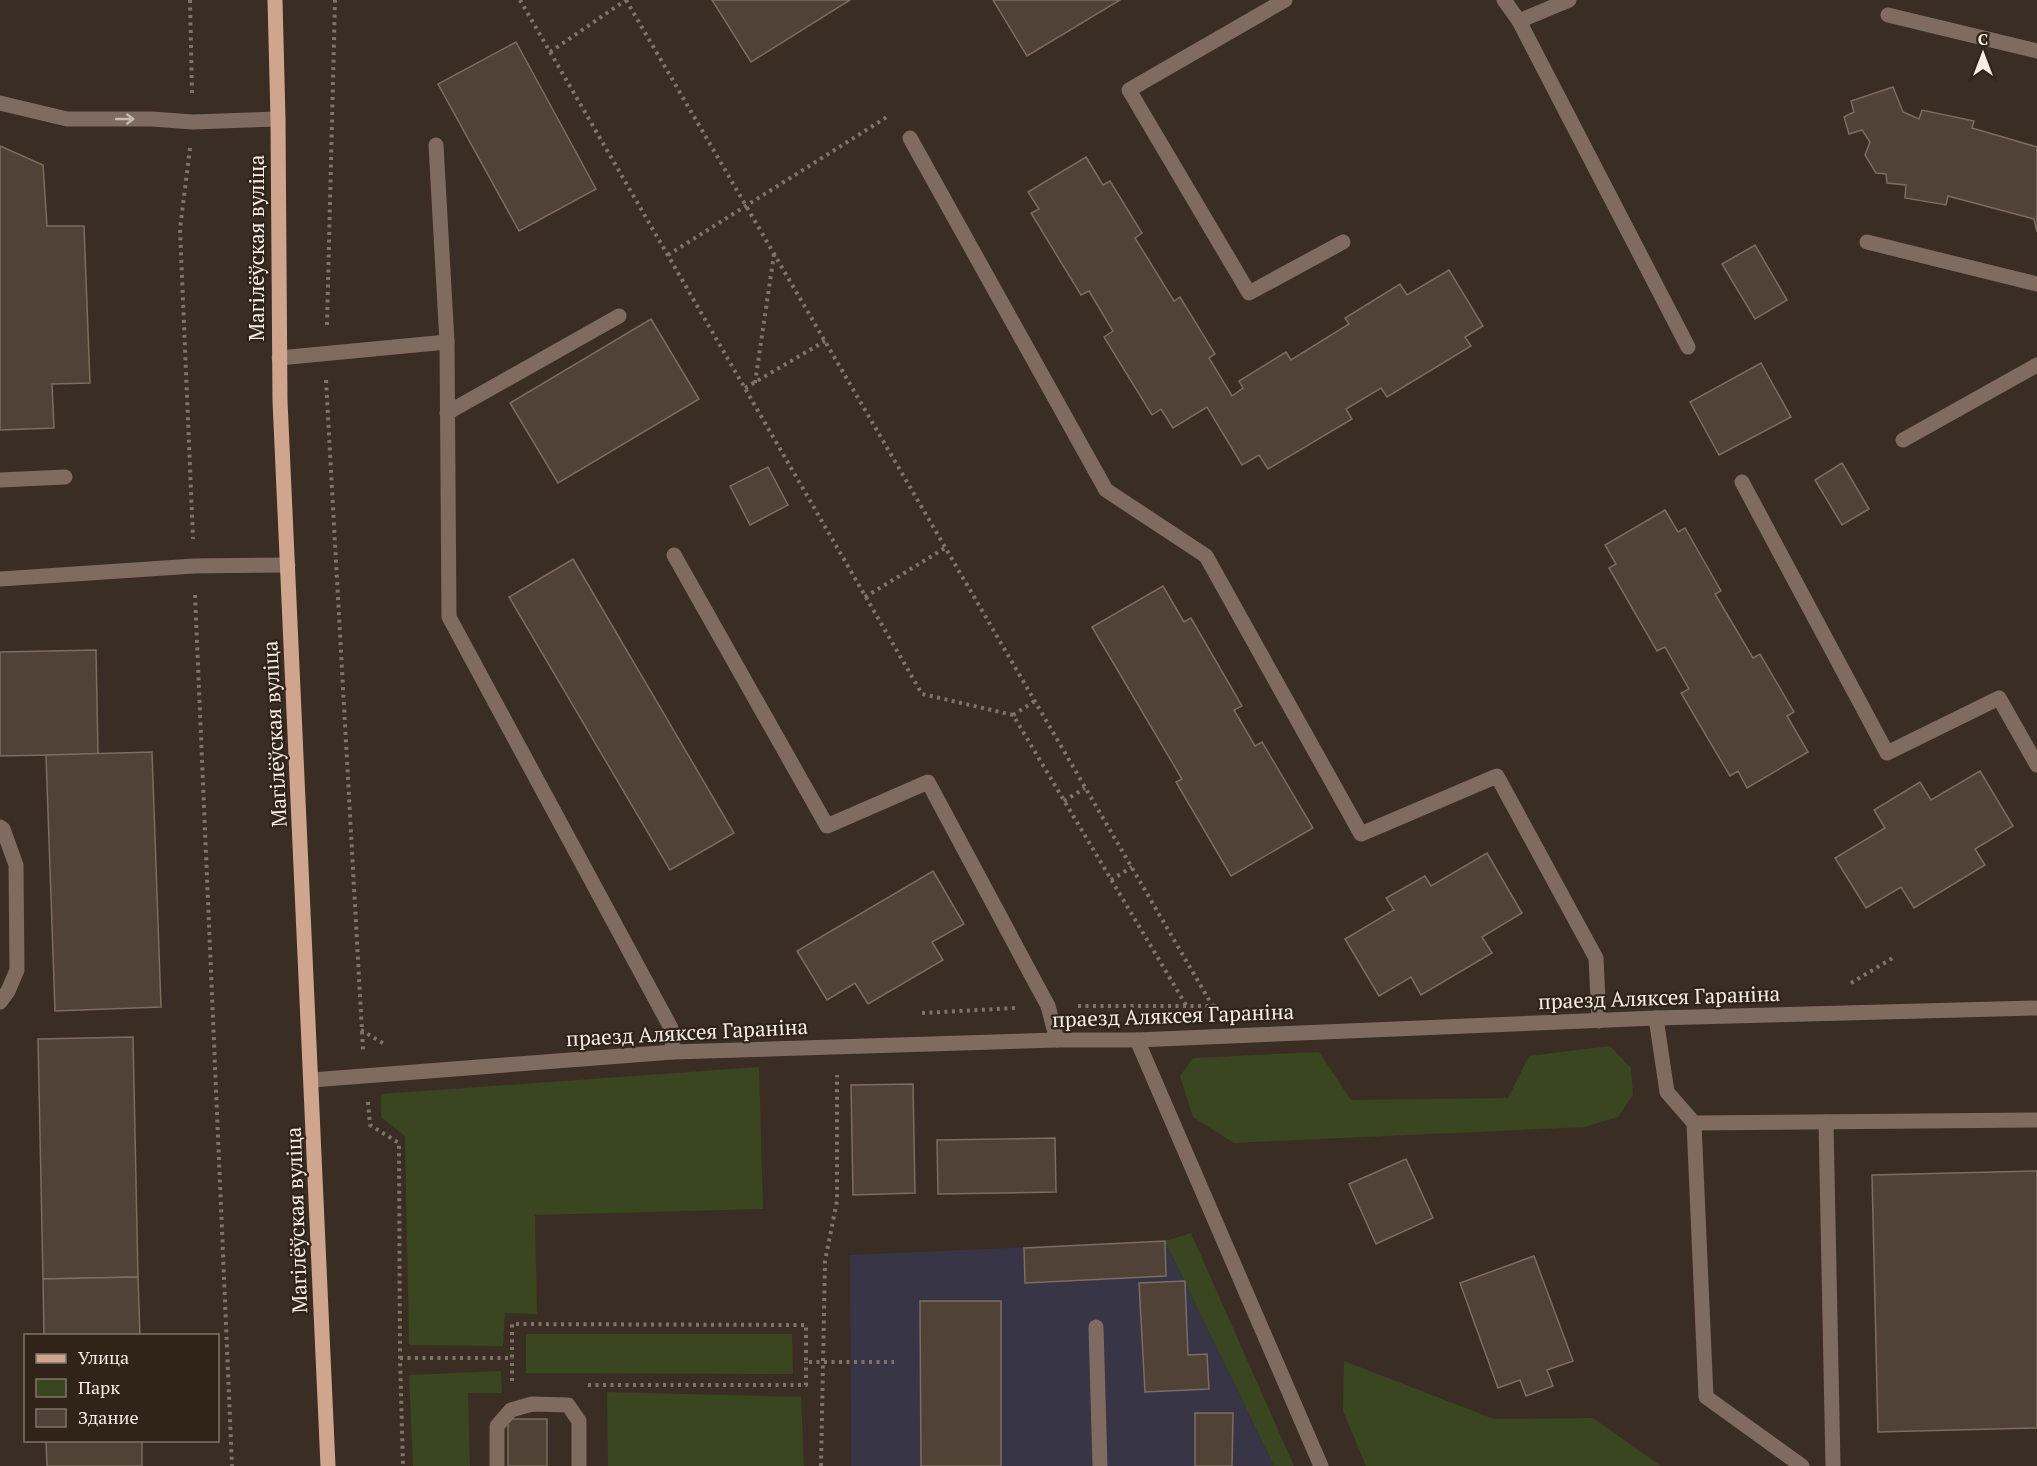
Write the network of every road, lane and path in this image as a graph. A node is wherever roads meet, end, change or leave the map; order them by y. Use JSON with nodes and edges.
{"nodes":[{"id":1,"x":190,"y":0,"type":"edge"},
{"id":2,"x":275,"y":0,"type":"edge"},
{"id":3,"x":335,"y":0,"type":"edge"},
{"id":4,"x":520,"y":0,"type":"edge"},
{"id":5,"x":626,"y":0,"type":"edge"},
{"id":6,"x":1285,"y":0,"type":"edge"},
{"id":7,"x":1504,"y":0,"type":"edge"},
{"id":8,"x":1569,"y":0,"type":"edge"},
{"id":9,"x":1888,"y":15,"type":"dead end"},
{"id":10,"x":1520,"y":21,"type":"junction"},
{"id":11,"x":2037,"y":51,"type":"edge"},
{"id":12,"x":550,"y":52,"type":"junction"},
{"id":13,"x":0,"y":103,"type":"edge"},
{"id":14,"x":278,"y":119,"type":"junction"},
{"id":15,"x":193,"y":123,"type":"junction"},
{"id":16,"x":910,"y":138,"type":"joint"},
{"id":17,"x":436,"y":146,"type":"dead end"},
{"id":18,"x":746,"y":207,"type":"junction"},
{"id":19,"x":1343,"y":242,"type":"dead end"},
{"id":20,"x":1867,"y":242,"type":"dead end"},
{"id":21,"x":774,"y":253,"type":"junction"},
{"id":22,"x":668,"y":255,"type":"junction"},
{"id":23,"x":2037,"y":284,"type":"edge"},
{"id":24,"x":619,"y":316,"type":"dead end"},
{"id":25,"x":825,"y":341,"type":"junction"},
{"id":26,"x":447,"y":342,"type":"junction"},
{"id":27,"x":1688,"y":347,"type":"dead end"},
{"id":28,"x":326,"y":353,"type":"junction"},
{"id":29,"x":279,"y":358,"type":"junction"},
{"id":30,"x":2037,"y":364,"type":"edge"},
{"id":31,"x":755,"y":382,"type":"junction"},
{"id":32,"x":745,"y":388,"type":"junction"},
{"id":33,"x":447,"y":413,"type":"junction"},
{"id":34,"x":1902,"y":440,"type":"dead end"},
{"id":35,"x":65,"y":477,"type":"dead end"},
{"id":36,"x":0,"y":480,"type":"edge"},
{"id":37,"x":1742,"y":482,"type":"dead end"},
{"id":38,"x":945,"y":548,"type":"junction"},
{"id":39,"x":674,"y":555,"type":"dead end"},
{"id":40,"x":288,"y":565,"type":"junction"},
{"id":41,"x":194,"y":566,"type":"junction"},
{"id":42,"x":0,"y":579,"type":"edge"},
{"id":43,"x":865,"y":597,"type":"junction"},
{"id":44,"x":1035,"y":701,"type":"junction"},
{"id":45,"x":1012,"y":715,"type":"junction"},
{"id":46,"x":2037,"y":765,"type":"edge"},
{"id":47,"x":1085,"y":788,"type":"junction"},
{"id":48,"x":1064,"y":801,"type":"junction"},
{"id":49,"x":0,"y":827,"type":"edge"},
{"id":50,"x":1132,"y":867,"type":"junction"},
{"id":51,"x":1111,"y":880,"type":"junction"},
{"id":52,"x":0,"y":1002,"type":"edge"},
{"id":53,"x":1186,"y":1006,"type":"dead end"},
{"id":54,"x":1212,"y":1006,"type":"dead end"},
{"id":55,"x":2037,"y":1008,"type":"edge"},
{"id":56,"x":1656,"y":1018,"type":"junction"},
{"id":57,"x":1599,"y":1021,"type":"junction"},
{"id":58,"x":1057,"y":1040,"type":"junction"},
{"id":59,"x":1137,"y":1040,"type":"junction"},
{"id":60,"x":837,"y":1047,"type":"junction"},
{"id":61,"x":673,"y":1052,"type":"junction"},
{"id":62,"x":366,"y":1076,"type":"junction"},
{"id":63,"x":312,"y":1080,"type":"junction"},
{"id":64,"x":2037,"y":1120,"type":"edge"},
{"id":65,"x":1826,"y":1122,"type":"junction"},
{"id":66,"x":1694,"y":1123,"type":"junction"},
{"id":67,"x":1096,"y":1327,"type":"dead end"},
{"id":68,"x":400,"y":1358,"type":"junction"},
{"id":69,"x":512,"y":1358,"type":"junction"},
{"id":70,"x":806,"y":1362,"type":"junction"},
{"id":71,"x":823,"y":1362,"type":"junction"},
{"id":72,"x":894,"y":1362,"type":"dead end"},
{"id":73,"x":512,"y":1384,"type":"dead end"},
{"id":74,"x":582,"y":1384,"type":"dead end"},
{"id":75,"x":232,"y":1466,"type":"edge"},
{"id":76,"x":328,"y":1466,"type":"edge"},
{"id":77,"x":404,"y":1466,"type":"edge"},
{"id":78,"x":497,"y":1466,"type":"edge"},
{"id":79,"x":579,"y":1466,"type":"edge"},
{"id":80,"x":821,"y":1466,"type":"edge"},
{"id":81,"x":1100,"y":1466,"type":"edge"},
{"id":82,"x":1321,"y":1466,"type":"edge"},
{"id":83,"x":1802,"y":1466,"type":"edge"},
{"id":84,"x":1833,"y":1466,"type":"edge"}],
"edges":[{"from":1,"to":15,"type":"path"},
{"from":2,"to":14,"type":"main road","name":"Магілёўская вуліца"},
{"from":3,"to":28,"type":"path"},
{"from":4,"to":12,"type":"path"},
{"from":5,"to":12,"type":"path"},
{"from":5,"to":18,"type":"path"},
{"from":6,"to":19,"type":"street"},
{"from":7,"to":10,"type":"street"},
{"from":8,"to":10,"type":"street"},
{"from":9,"to":11,"type":"street"},
{"from":10,"to":27,"type":"street"},
{"from":12,"to":22,"type":"path"},
{"from":13,"to":15,"type":"street","one_way":true},
{"from":14,"to":15,"type":"street"},
{"from":14,"to":29,"type":"main road","name":"Магілёўская вуліца"},
{"from":15,"to":41,"type":"path"},
{"from":16,"to":18,"type":"path"},
{"from":16,"to":57,"type":"street"},
{"from":17,"to":26,"type":"street"},
{"from":18,"to":21,"type":"path"},
{"from":18,"to":22,"type":"path"},
{"from":20,"to":23,"type":"street"},
{"from":21,"to":25,"type":"path"},
{"from":21,"to":31,"type":"path"},
{"from":22,"to":32,"type":"path"},
{"from":24,"to":33,"type":"street"},
{"from":25,"to":31,"type":"path"},
{"from":25,"to":38,"type":"path"},
{"from":26,"to":28,"type":"street"},
{"from":26,"to":33,"type":"street"},
{"from":28,"to":29,"type":"street"},
{"from":28,"to":62,"type":"path"},
{"from":29,"to":40,"type":"main road","name":"Магілёўская вуліца"},
{"from":30,"to":34,"type":"street"},
{"from":31,"to":32,"type":"path"},
{"from":32,"to":43,"type":"path"},
{"from":33,"to":61,"type":"street"},
{"from":35,"to":36,"type":"street"},
{"from":37,"to":46,"type":"street"},
{"from":38,"to":43,"type":"path"},
{"from":38,"to":44,"type":"path"},
{"from":39,"to":58,"type":"street"},
{"from":40,"to":41,"type":"street"},
{"from":40,"to":63,"type":"main road","name":"Магілёўская вуліца"},
{"from":41,"to":42,"type":"street"},
{"from":41,"to":75,"type":"path"},
{"from":43,"to":45,"type":"path"},
{"from":44,"to":45,"type":"path"},
{"from":44,"to":47,"type":"path"},
{"from":45,"to":48,"type":"path"},
{"from":47,"to":48,"type":"path"},
{"from":47,"to":50,"type":"path"},
{"from":48,"to":51,"type":"path"},
{"from":49,"to":52,"type":"street"},
{"from":50,"to":51,"type":"path"},
{"from":50,"to":54,"type":"path"},
{"from":51,"to":53,"type":"path"},
{"from":55,"to":56,"type":"street","name":"праезд Аляксея Гараніна"},
{"from":56,"to":57,"type":"street","name":"праезд Аляксея Гараніна"},
{"from":56,"to":66,"type":"street"},
{"from":57,"to":59,"type":"street","name":"праезд Аляксея Гараніна"},
{"from":58,"to":59,"type":"street","name":"праезд Аляксея Гараніна"},
{"from":58,"to":60,"type":"street","name":"праезд Аляксея Гараніна"},
{"from":59,"to":82,"type":"street"},
{"from":60,"to":61,"type":"street","name":"праезд Аляксея Гараніна"},
{"from":60,"to":71,"type":"path"},
{"from":61,"to":62,"type":"street","name":"праезд Аляксея Гараніна"},
{"from":62,"to":63,"type":"street","name":"праезд Аляксея Гараніна"},
{"from":62,"to":68,"type":"path"},
{"from":63,"to":76,"type":"main road","name":"Магілёўская вуліца"},
{"from":64,"to":65,"type":"street"},
{"from":65,"to":66,"type":"street"},
{"from":65,"to":84,"type":"street"},
{"from":66,"to":83,"type":"street"},
{"from":67,"to":81,"type":"street"},
{"from":68,"to":69,"type":"path"},
{"from":68,"to":77,"type":"path"},
{"from":69,"to":70,"type":"path"},
{"from":69,"to":73,"type":"path"},
{"from":70,"to":71,"type":"path"},
{"from":70,"to":74,"type":"path"},
{"from":71,"to":72,"type":"path"},
{"from":71,"to":80,"type":"path"},
{"from":78,"to":79,"type":"street"}]}
